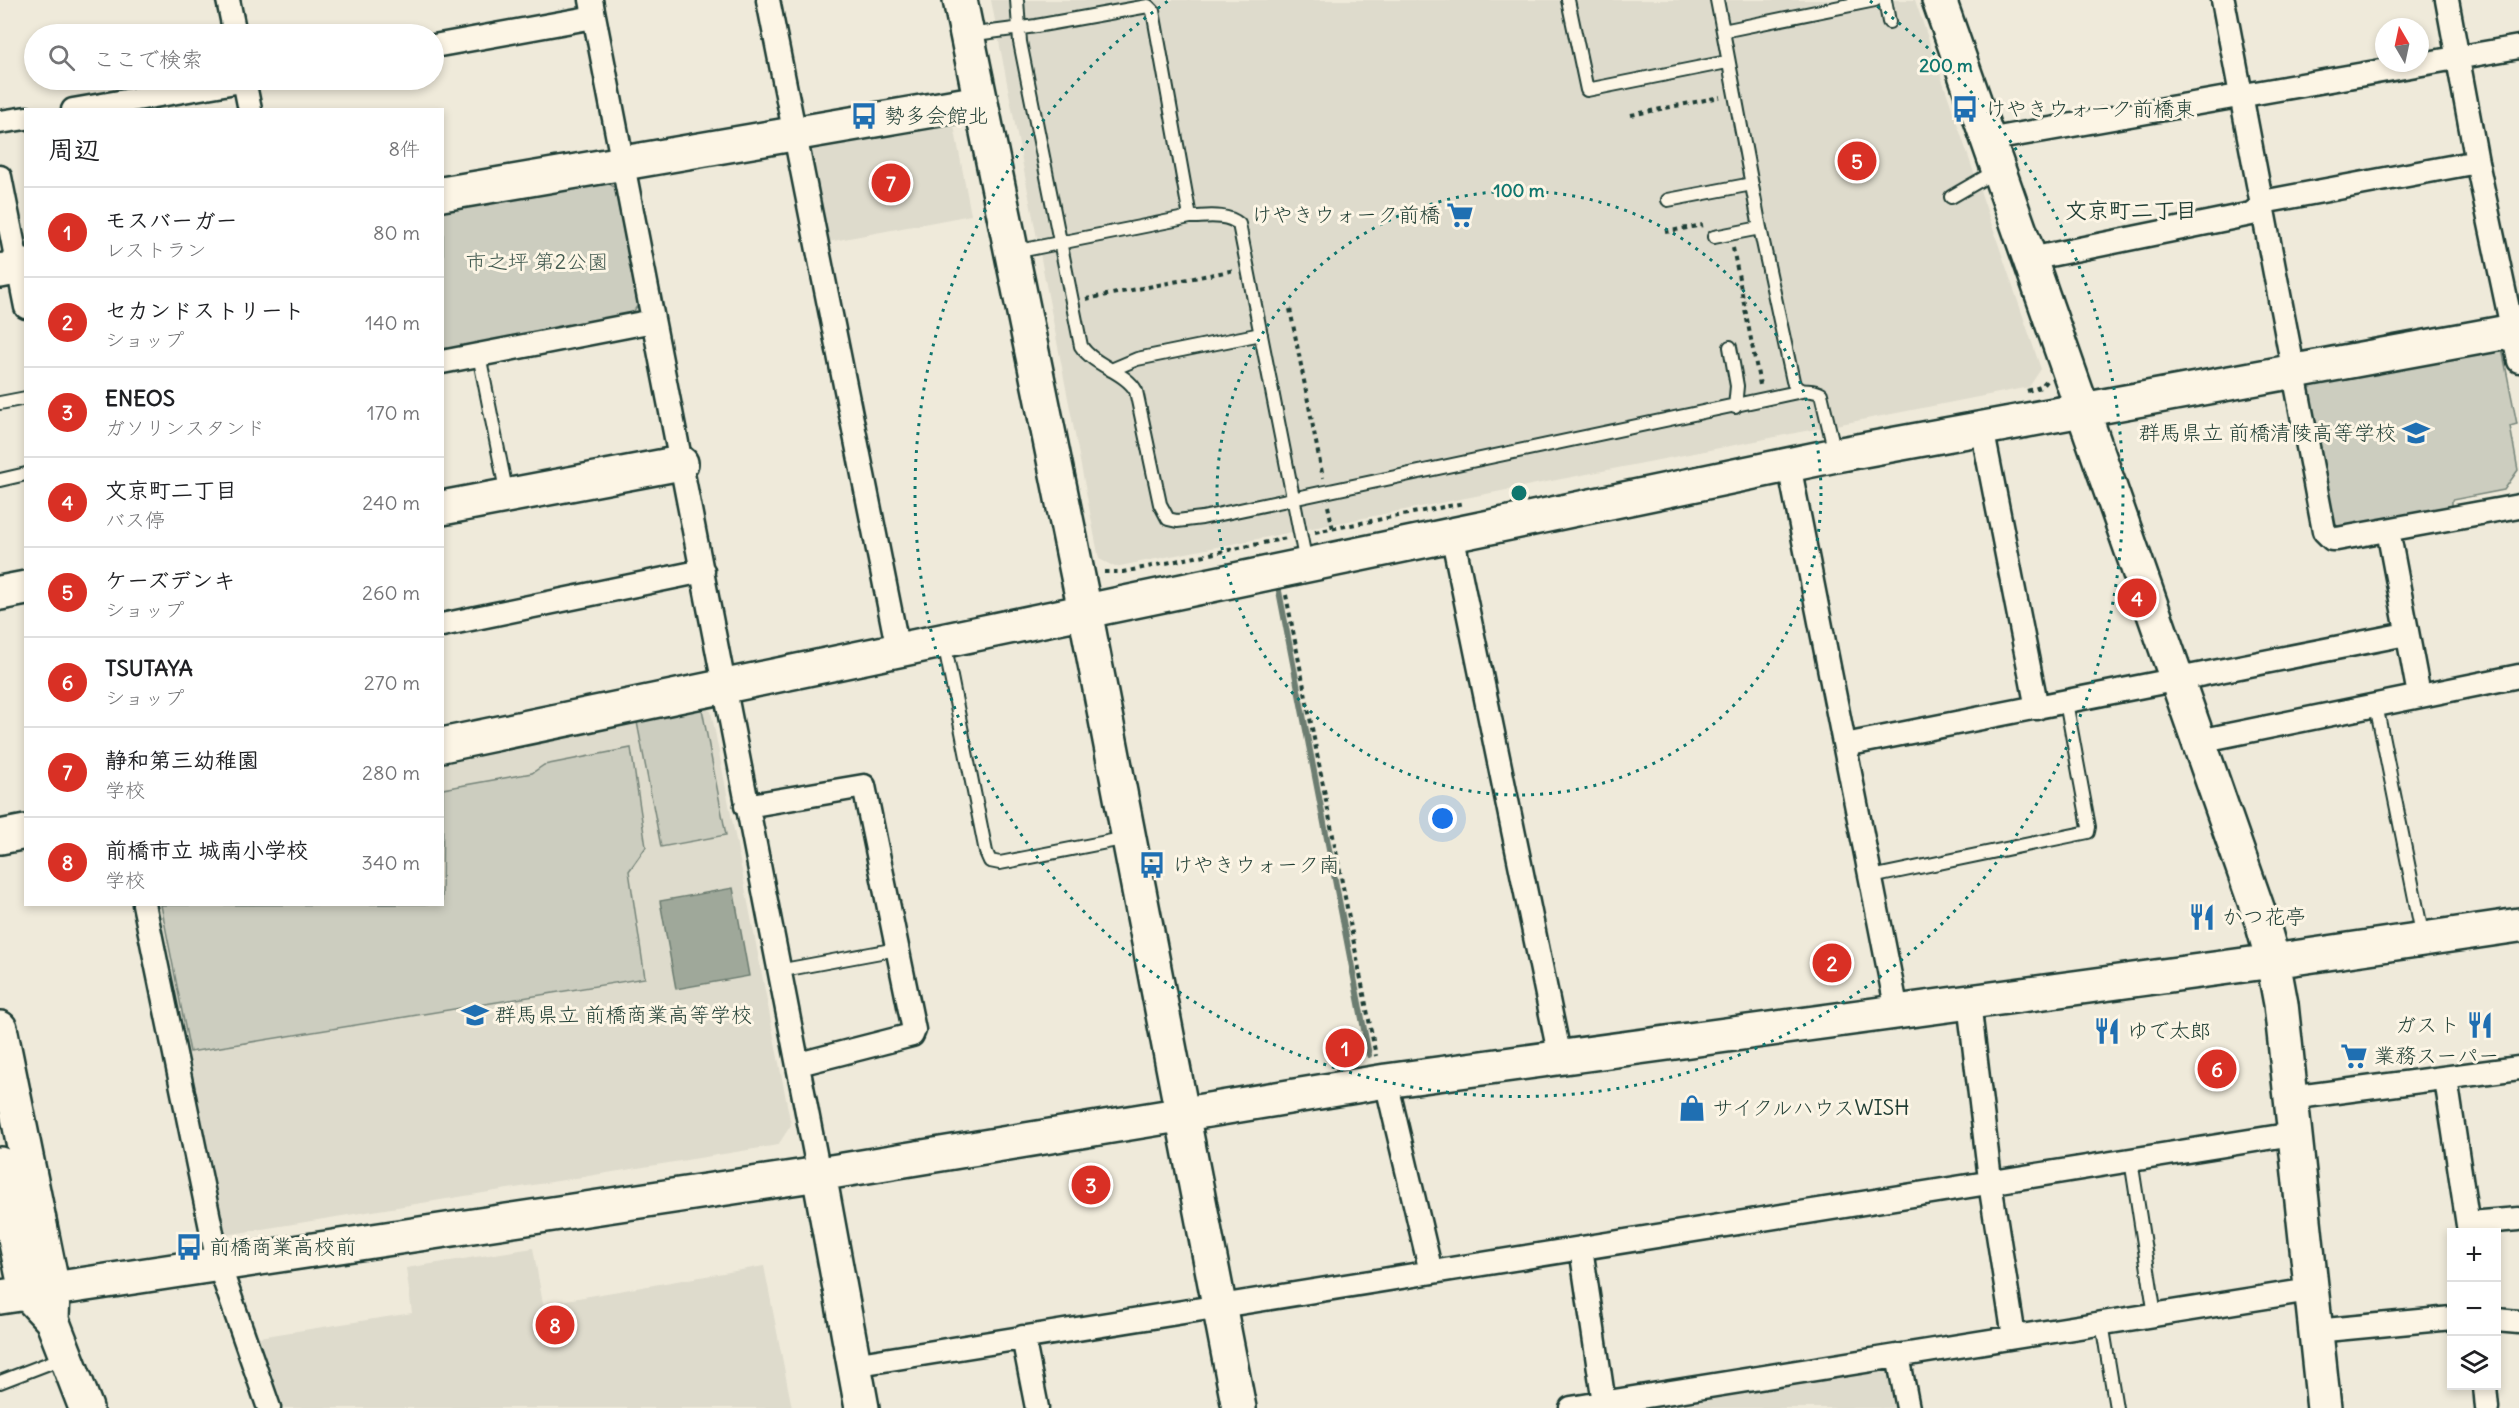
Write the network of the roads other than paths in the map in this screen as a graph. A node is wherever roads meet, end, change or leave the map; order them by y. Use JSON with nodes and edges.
{"nodes":[{"id":1,"x":228,"y":0,"type":"edge"},
{"id":2,"x":768,"y":0,"type":"edge"},
{"id":3,"x":960,"y":0,"type":"edge"},
{"id":4,"x":1017,"y":0,"type":"edge"},
{"id":5,"x":1568,"y":0,"type":"edge"},
{"id":6,"x":1717,"y":0,"type":"edge"},
{"id":7,"x":1875,"y":0,"type":"edge"},
{"id":8,"x":1885,"y":0,"type":"edge"},
{"id":9,"x":1940,"y":0,"type":"edge"},
{"id":10,"x":2223,"y":0,"type":"edge"},
{"id":11,"x":2447,"y":0,"type":"edge"},
{"id":12,"x":593,"y":9,"type":"edge"},
{"id":13,"x":1889,"y":22,"type":"dead end"},
{"id":14,"x":233,"y":24,"type":"edge"},
{"id":15,"x":1019,"y":28,"type":"junction"},
{"id":16,"x":1723,"y":31,"type":"junction"},
{"id":17,"x":967,"y":35,"type":"junction"},
{"id":18,"x":444,"y":44,"type":"edge"},
{"id":19,"x":2519,"y":47,"type":"edge"},
{"id":20,"x":2458,"y":58,"type":"junction"},
{"id":21,"x":1727,"y":62,"type":"junction"},
{"id":22,"x":188,"y":90,"type":"edge"},
{"id":23,"x":247,"y":90,"type":"edge"},
{"id":24,"x":2242,"y":95,"type":"junction"},
{"id":25,"x":980,"y":102,"type":"junction"},
{"id":26,"x":84,"y":108,"type":"edge"},
{"id":27,"x":250,"y":108,"type":"edge"},
{"id":28,"x":24,"y":118,"type":"edge"},
{"id":29,"x":0,"y":122,"type":"edge"},
{"id":30,"x":795,"y":133,"type":"junction"},
{"id":31,"x":1995,"y":158,"type":"junction"},
{"id":32,"x":2477,"y":162,"type":"junction"},
{"id":33,"x":622,"y":164,"type":"junction"},
{"id":34,"x":0,"y":177,"type":"edge"},
{"id":35,"x":1752,"y":184,"type":"junction"},
{"id":36,"x":444,"y":194,"type":"edge"},
{"id":37,"x":1951,"y":197,"type":"dead end"},
{"id":38,"x":1668,"y":200,"type":"dead end"},
{"id":39,"x":2263,"y":205,"type":"junction"},
{"id":40,"x":1190,"y":217,"type":"junction"},
{"id":41,"x":1760,"y":228,"type":"junction"},
{"id":42,"x":1714,"y":237,"type":"dead end"},
{"id":43,"x":1059,"y":243,"type":"junction"},
{"id":44,"x":1010,"y":252,"type":"junction"},
{"id":45,"x":2030,"y":259,"type":"junction"},
{"id":46,"x":14,"y":268,"type":"edge"},
{"id":47,"x":24,"y":300,"type":"edge"},
{"id":48,"x":653,"y":321,"type":"junction"},
{"id":49,"x":1261,"y":334,"type":"junction"},
{"id":50,"x":2517,"y":340,"type":"edge"},
{"id":51,"x":1730,"y":347,"type":"dead end"},
{"id":52,"x":479,"y":355,"type":"junction"},
{"id":53,"x":444,"y":362,"type":"edge"},
{"id":54,"x":1111,"y":370,"type":"junction"},
{"id":55,"x":2293,"y":371,"type":"junction"},
{"id":56,"x":1802,"y":391,"type":"junction"},
{"id":57,"x":24,"y":398,"type":"edge"},
{"id":58,"x":0,"y":403,"type":"edge"},
{"id":59,"x":1736,"y":406,"type":"junction"},
{"id":60,"x":2083,"y":408,"type":"junction"},
{"id":61,"x":1982,"y":428,"type":"junction"},
{"id":62,"x":1836,"y":455,"type":"junction"},
{"id":63,"x":681,"y":463,"type":"junction"},
{"id":64,"x":1789,"y":465,"type":"junction"},
{"id":65,"x":24,"y":474,"type":"edge"},
{"id":66,"x":0,"y":480,"type":"edge"},
{"id":67,"x":507,"y":496,"type":"junction"},
{"id":68,"x":1293,"y":498,"type":"junction"},
{"id":69,"x":2519,"y":506,"type":"edge"},
{"id":70,"x":444,"y":508,"type":"edge"},
{"id":71,"x":2388,"y":530,"type":"junction"},
{"id":72,"x":1452,"y":534,"type":"junction"},
{"id":73,"x":1304,"y":550,"type":"junction"},
{"id":74,"x":703,"y":571,"type":"junction"},
{"id":75,"x":24,"y":588,"type":"edge"},
{"id":76,"x":0,"y":593,"type":"edge"},
{"id":77,"x":1085,"y":611,"type":"junction"},
{"id":78,"x":444,"y":624,"type":"edge"},
{"id":79,"x":2406,"y":634,"type":"junction"},
{"id":80,"x":944,"y":640,"type":"junction"},
{"id":81,"x":898,"y":650,"type":"junction"},
{"id":82,"x":2519,"y":676,"type":"edge"},
{"id":83,"x":2179,"y":681,"type":"junction"},
{"id":84,"x":724,"y":686,"type":"junction"},
{"id":85,"x":2419,"y":695,"type":"junction"},
{"id":86,"x":2066,"y":702,"type":"junction"},
{"id":87,"x":2376,"y":705,"type":"junction"},
{"id":88,"x":2037,"y":708,"type":"junction"},
{"id":89,"x":2199,"y":741,"type":"junction"},
{"id":90,"x":444,"y":745,"type":"edge"},
{"id":91,"x":1845,"y":745,"type":"junction"},
{"id":92,"x":746,"y":806,"type":"junction"},
{"id":93,"x":24,"y":832,"type":"edge"},
{"id":94,"x":0,"y":837,"type":"edge"},
{"id":95,"x":1128,"y":837,"type":"junction"},
{"id":96,"x":1870,"y":877,"type":"junction"},
{"id":97,"x":144,"y":906,"type":"edge"},
{"id":98,"x":2519,"y":925,"type":"edge"},
{"id":99,"x":2423,"y":938,"type":"junction"},
{"id":100,"x":897,"y":949,"type":"junction"},
{"id":101,"x":2273,"y":961,"type":"junction"},
{"id":102,"x":778,"y":971,"type":"junction"},
{"id":103,"x":1969,"y":1002,"type":"junction"},
{"id":104,"x":1896,"y":1011,"type":"junction"},
{"id":105,"x":0,"y":1028,"type":"edge"},
{"id":106,"x":1560,"y":1058,"type":"junction"},
{"id":107,"x":799,"y":1064,"type":"junction"},
{"id":108,"x":2519,"y":1068,"type":"edge"},
{"id":109,"x":1381,"y":1069,"type":"junction"},
{"id":110,"x":2446,"y":1079,"type":"junction"},
{"id":111,"x":2289,"y":1098,"type":"junction"},
{"id":112,"x":1184,"y":1115,"type":"junction"},
{"id":113,"x":2293,"y":1134,"type":"junction"},
{"id":114,"x":2131,"y":1160,"type":"junction"},
{"id":115,"x":0,"y":1164,"type":"edge"},
{"id":116,"x":819,"y":1174,"type":"junction"},
{"id":117,"x":1991,"y":1182,"type":"junction"},
{"id":118,"x":2519,"y":1219,"type":"edge"},
{"id":119,"x":2469,"y":1228,"type":"edge"},
{"id":120,"x":1581,"y":1248,"type":"junction"},
{"id":121,"x":218,"y":1262,"type":"junction"},
{"id":122,"x":1431,"y":1272,"type":"junction"},
{"id":123,"x":2310,"y":1290,"type":"junction"},
{"id":124,"x":32,"y":1300,"type":"edge"},
{"id":125,"x":1219,"y":1306,"type":"junction"},
{"id":126,"x":2155,"y":1315,"type":"junction"},
{"id":127,"x":2447,"y":1318,"type":"edge"},
{"id":128,"x":2501,"y":1320,"type":"edge"},
{"id":129,"x":2519,"y":1322,"type":"edge"},
{"id":130,"x":2102,"y":1323,"type":"junction"},
{"id":131,"x":2315,"y":1331,"type":"junction"},
{"id":132,"x":1023,"y":1337,"type":"junction"},
{"id":133,"x":2014,"y":1337,"type":"junction"},
{"id":134,"x":66,"y":1356,"type":"junction"},
{"id":135,"x":1898,"y":1356,"type":"junction"},
{"id":136,"x":853,"y":1365,"type":"junction"},
{"id":137,"x":0,"y":1382,"type":"edge"},
{"id":138,"x":2485,"y":1390,"type":"edge"},
{"id":139,"x":1604,"y":1403,"type":"junction"},
{"id":140,"x":86,"y":1408,"type":"edge"},
{"id":141,"x":269,"y":1408,"type":"edge"},
{"id":142,"x":862,"y":1408,"type":"edge"},
{"id":143,"x":1037,"y":1408,"type":"edge"},
{"id":144,"x":1239,"y":1408,"type":"edge"},
{"id":145,"x":1571,"y":1408,"type":"edge"},
{"id":146,"x":1908,"y":1408,"type":"edge"},
{"id":147,"x":2116,"y":1408,"type":"edge"},
{"id":148,"x":2324,"y":1408,"type":"edge"},
{"id":149,"x":2487,"y":1408,"type":"edge"}],
"edges":[{"from":1,"to":14,"type":"street"},
{"from":2,"to":30,"type":"street"},
{"from":3,"to":17,"type":"street"},
{"from":4,"to":15,"type":"lane"},
{"from":5,"to":21,"type":"lane"},
{"from":6,"to":16,"type":"lane"},
{"from":7,"to":16,"type":"lane"},
{"from":8,"to":13,"type":"lane"},
{"from":9,"to":31,"type":"street"},
{"from":10,"to":24,"type":"street"},
{"from":11,"to":20,"type":"street"},
{"from":12,"to":18,"type":"street"},
{"from":12,"to":33,"type":"street"},
{"from":15,"to":17,"type":"lane"},
{"from":15,"to":40,"type":"lane"},
{"from":15,"to":43,"type":"lane"},
{"from":16,"to":21,"type":"lane"},
{"from":17,"to":25,"type":"street"},
{"from":19,"to":20,"type":"street"},
{"from":20,"to":24,"type":"street"},
{"from":20,"to":32,"type":"street"},
{"from":21,"to":35,"type":"lane"},
{"from":22,"to":26,"type":"street"},
{"from":23,"to":27,"type":"street"},
{"from":24,"to":31,"type":"street"},
{"from":24,"to":39,"type":"street"},
{"from":25,"to":30,"type":"street"},
{"from":25,"to":44,"type":"street"},
{"from":28,"to":29,"type":"street"},
{"from":30,"to":33,"type":"street"},
{"from":30,"to":81,"type":"street"},
{"from":31,"to":37,"type":"lane"},
{"from":31,"to":45,"type":"street"},
{"from":32,"to":39,"type":"street"},
{"from":32,"to":50,"type":"street"},
{"from":33,"to":36,"type":"street"},
{"from":33,"to":48,"type":"street"},
{"from":34,"to":46,"type":"street"},
{"from":35,"to":38,"type":"lane"},
{"from":35,"to":41,"type":"lane"},
{"from":39,"to":45,"type":"street"},
{"from":39,"to":55,"type":"street"},
{"from":40,"to":43,"type":"lane"},
{"from":40,"to":49,"type":"lane"},
{"from":41,"to":42,"type":"lane"},
{"from":41,"to":56,"type":"lane"},
{"from":43,"to":44,"type":"lane"},
{"from":43,"to":54,"type":"lane"},
{"from":44,"to":77,"type":"street"},
{"from":45,"to":60,"type":"street"},
{"from":46,"to":47,"type":"street"},
{"from":48,"to":52,"type":"street"},
{"from":48,"to":63,"type":"street"},
{"from":49,"to":54,"type":"lane"},
{"from":49,"to":68,"type":"lane"},
{"from":50,"to":55,"type":"street"},
{"from":51,"to":59,"type":"lane"},
{"from":52,"to":53,"type":"street"},
{"from":52,"to":67,"type":"lane"},
{"from":54,"to":68,"type":"lane"},
{"from":55,"to":60,"type":"street"},
{"from":55,"to":71,"type":"street"},
{"from":56,"to":59,"type":"lane"},
{"from":56,"to":62,"type":"lane"},
{"from":57,"to":58,"type":"lane"},
{"from":59,"to":68,"type":"lane"},
{"from":60,"to":61,"type":"street"},
{"from":60,"to":83,"type":"street"},
{"from":61,"to":62,"type":"street"},
{"from":61,"to":88,"type":"street"},
{"from":62,"to":64,"type":"street"},
{"from":63,"to":67,"type":"street"},
{"from":63,"to":74,"type":"street"},
{"from":64,"to":72,"type":"street"},
{"from":64,"to":91,"type":"street"},
{"from":65,"to":66,"type":"lane"},
{"from":67,"to":70,"type":"street"},
{"from":68,"to":73,"type":"lane"},
{"from":69,"to":71,"type":"street"},
{"from":71,"to":79,"type":"street"},
{"from":72,"to":73,"type":"street"},
{"from":72,"to":106,"type":"street"},
{"from":73,"to":77,"type":"street"},
{"from":74,"to":78,"type":"street"},
{"from":74,"to":84,"type":"street"},
{"from":75,"to":76,"type":"street"},
{"from":77,"to":80,"type":"street"},
{"from":77,"to":95,"type":"street"},
{"from":79,"to":83,"type":"street"},
{"from":79,"to":85,"type":"street"},
{"from":80,"to":81,"type":"street"},
{"from":80,"to":95,"type":"lane"},
{"from":81,"to":84,"type":"street"},
{"from":82,"to":85,"type":"street"},
{"from":83,"to":86,"type":"street"},
{"from":83,"to":89,"type":"street"},
{"from":84,"to":90,"type":"street"},
{"from":84,"to":92,"type":"street"},
{"from":85,"to":87,"type":"street"},
{"from":86,"to":88,"type":"street"},
{"from":86,"to":96,"type":"lane"},
{"from":87,"to":89,"type":"street"},
{"from":87,"to":99,"type":"lane"},
{"from":88,"to":91,"type":"street"},
{"from":89,"to":101,"type":"street"},
{"from":91,"to":96,"type":"street"},
{"from":92,"to":100,"type":"street"},
{"from":92,"to":102,"type":"street"},
{"from":93,"to":94,"type":"street"},
{"from":95,"to":112,"type":"street"},
{"from":96,"to":104,"type":"street"},
{"from":97,"to":121,"type":"street"},
{"from":98,"to":99,"type":"street"},
{"from":99,"to":101,"type":"street"},
{"from":100,"to":102,"type":"lane"},
{"from":100,"to":107,"type":"street"},
{"from":101,"to":103,"type":"street"},
{"from":101,"to":111,"type":"street"},
{"from":102,"to":107,"type":"street"},
{"from":103,"to":104,"type":"street"},
{"from":103,"to":117,"type":"street"},
{"from":104,"to":106,"type":"street"},
{"from":105,"to":124,"type":"street"},
{"from":106,"to":109,"type":"street"},
{"from":107,"to":116,"type":"street"},
{"from":108,"to":110,"type":"street"},
{"from":109,"to":112,"type":"street"},
{"from":109,"to":122,"type":"street"},
{"from":110,"to":111,"type":"street"},
{"from":110,"to":119,"type":"street"},
{"from":111,"to":113,"type":"street"},
{"from":112,"to":116,"type":"street"},
{"from":112,"to":125,"type":"street"},
{"from":113,"to":114,"type":"street"},
{"from":113,"to":123,"type":"street"},
{"from":114,"to":117,"type":"street"},
{"from":114,"to":126,"type":"lane"},
{"from":115,"to":124,"type":"street"},
{"from":116,"to":121,"type":"street"},
{"from":116,"to":136,"type":"street"},
{"from":117,"to":120,"type":"street"},
{"from":117,"to":133,"type":"street"},
{"from":118,"to":119,"type":"street"},
{"from":120,"to":122,"type":"street"},
{"from":120,"to":139,"type":"street"},
{"from":121,"to":124,"type":"street"},
{"from":121,"to":141,"type":"street"},
{"from":122,"to":125,"type":"street"},
{"from":123,"to":126,"type":"street"},
{"from":123,"to":131,"type":"street"},
{"from":124,"to":134,"type":"street"},
{"from":125,"to":132,"type":"street"},
{"from":125,"to":144,"type":"street"},
{"from":126,"to":130,"type":"street"},
{"from":127,"to":131,"type":"street"},
{"from":128,"to":129,"type":"street"},
{"from":130,"to":133,"type":"street"},
{"from":130,"to":147,"type":"lane"},
{"from":131,"to":148,"type":"street"},
{"from":132,"to":136,"type":"street"},
{"from":132,"to":143,"type":"street"},
{"from":133,"to":135,"type":"street"},
{"from":134,"to":137,"type":"lane"},
{"from":134,"to":140,"type":"street"},
{"from":135,"to":139,"type":"street"},
{"from":135,"to":146,"type":"street"},
{"from":136,"to":142,"type":"street"},
{"from":138,"to":149,"type":"street"},
{"from":139,"to":145,"type":"street"}]}
